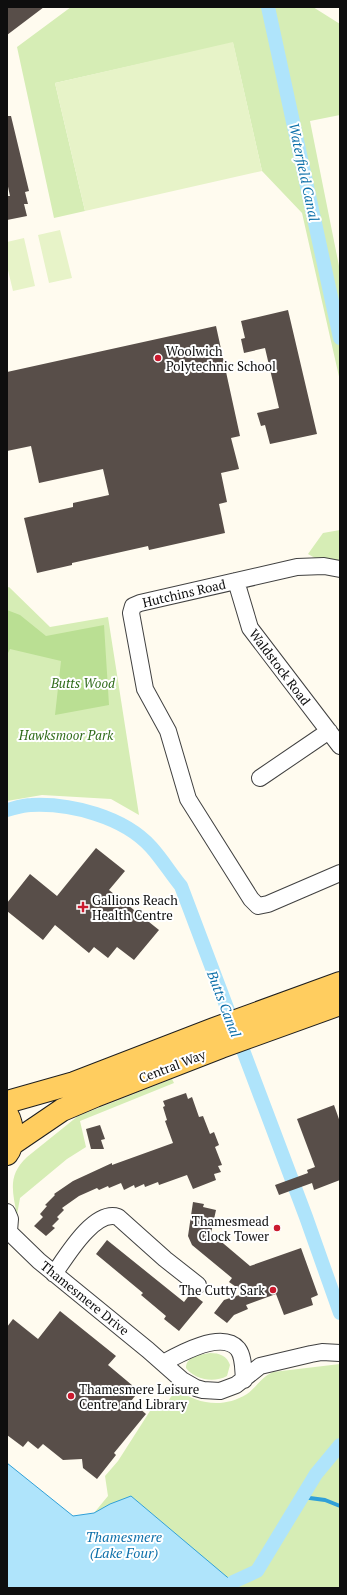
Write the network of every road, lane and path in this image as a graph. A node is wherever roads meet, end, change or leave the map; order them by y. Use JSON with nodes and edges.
{"nodes":[{"id":1,"x":340,"y":569,"type":"edge"},
{"id":2,"x":236,"y":581,"type":"junction"},
{"id":3,"x":329,"y":731,"type":"junction"},
{"id":4,"x":340,"y":746,"type":"edge"},
{"id":5,"x":260,"y":778,"type":"dead end"},
{"id":6,"x":340,"y":873,"type":"edge"},
{"id":7,"x":340,"y":983,"type":"edge"},
{"id":8,"x":340,"y":1004,"type":"edge"},
{"id":9,"x":257,"y":1024,"type":"junction"},
{"id":10,"x":218,"y":1038,"type":"junction"},
{"id":11,"x":7,"y":1102,"type":"edge"},
{"id":12,"x":7,"y":1114,"type":"edge"},
{"id":13,"x":9,"y":1149,"type":"edge"},
{"id":14,"x":7,"y":1212,"type":"edge"},
{"id":15,"x":8,"y":1231,"type":"edge"},
{"id":16,"x":54,"y":1274,"type":"junction"},
{"id":17,"x":198,"y":1285,"type":"dead end"},
{"id":18,"x":336,"y":1352,"type":"edge"},
{"id":19,"x":162,"y":1363,"type":"junction"},
{"id":20,"x":244,"y":1380,"type":"junction"}],
"edges":[{"from":1,"to":2,"type":"street","name":"Hutchins Road"},
{"from":2,"to":3,"type":"street","name":"Waldstock Road"},
{"from":2,"to":6,"type":"street","name":"Hutchins Road"},
{"from":3,"to":4,"type":"street","name":"Waldstock Road"},
{"from":3,"to":5,"type":"street"},
{"from":7,"to":9,"type":"main road","name":"Central Way"},
{"from":8,"to":9,"type":"main road","name":"Central Way"},
{"from":9,"to":10,"type":"main road","name":"Central Way"},
{"from":10,"to":11,"type":"main road","name":"Central Way"},
{"from":10,"to":13,"type":"main road","name":"Central Way"},
{"from":12,"to":13,"type":"main road","name":"Central Way"},
{"from":14,"to":15,"type":"street","name":"Thamesmere Drive"},
{"from":15,"to":16,"type":"street","name":"Thamesmere Drive"},
{"from":16,"to":17,"type":"street"},
{"from":16,"to":19,"type":"street","name":"Thamesmere Drive"},
{"from":18,"to":20,"type":"street","name":"Thamesmere Drive"},
{"from":19,"to":20,"type":"street","name":"Thamesmere Drive"},
{"from":19,"to":20,"type":"street"}]}
